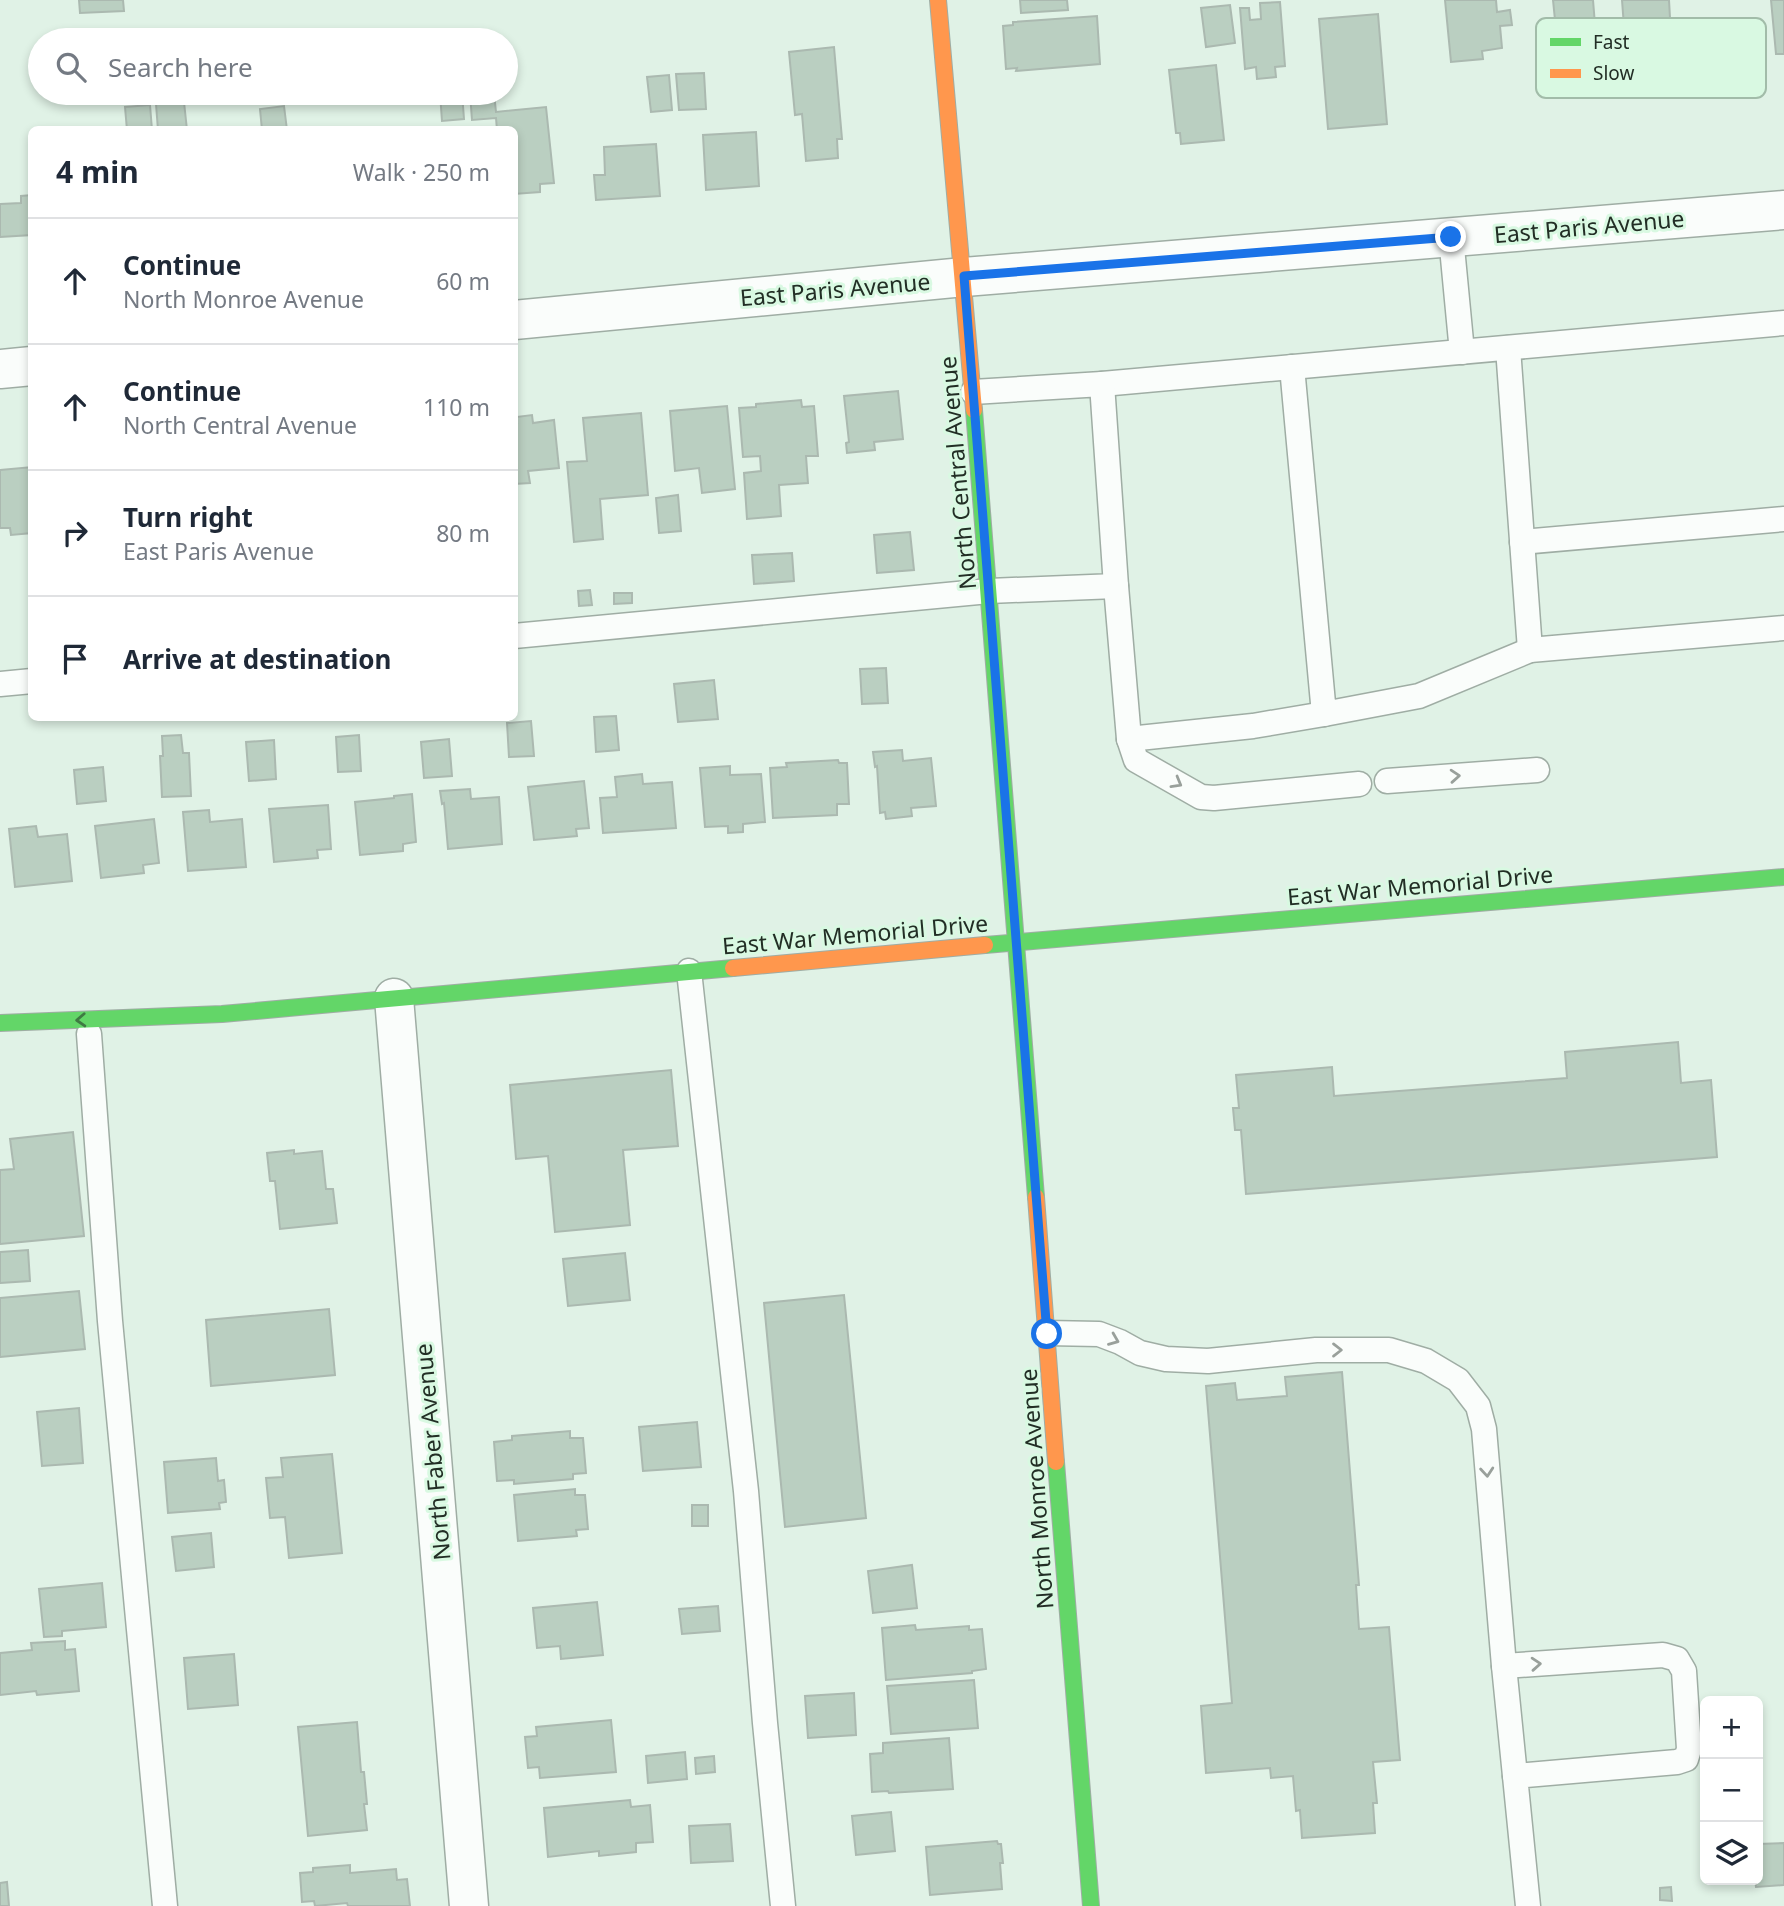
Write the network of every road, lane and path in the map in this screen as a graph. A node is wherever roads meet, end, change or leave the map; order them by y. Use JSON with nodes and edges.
{"nodes":[{"id":1,"x":938,"y":0,"type":"edge"},
{"id":2,"x":1784,"y":210,"type":"edge"},
{"id":3,"x":1451,"y":237,"type":"junction"},
{"id":4,"x":964,"y":276,"type":"junction"},
{"id":5,"x":518,"y":320,"type":"edge"},
{"id":6,"x":1784,"y":323,"type":"edge"},
{"id":7,"x":1508,"y":348,"type":"junction"},
{"id":8,"x":1462,"y":352,"type":"junction"},
{"id":9,"x":28,"y":366,"type":"edge"},
{"id":10,"x":1292,"y":367,"type":"junction"},
{"id":11,"x":0,"y":369,"type":"edge"},
{"id":12,"x":1102,"y":384,"type":"junction"},
{"id":13,"x":973,"y":392,"type":"junction"},
{"id":14,"x":1784,"y":519,"type":"edge"},
{"id":15,"x":1522,"y":541,"type":"junction"},
{"id":16,"x":1116,"y":586,"type":"junction"},
{"id":17,"x":989,"y":591,"type":"junction"},
{"id":18,"x":1784,"y":628,"type":"edge"},
{"id":19,"x":518,"y":636,"type":"edge"},
{"id":20,"x":1530,"y":650,"type":"junction"},
{"id":21,"x":28,"y":681,"type":"edge"},
{"id":22,"x":0,"y":684,"type":"edge"},
{"id":23,"x":1325,"y":714,"type":"junction"},
{"id":24,"x":1129,"y":739,"type":"junction"},
{"id":25,"x":1537,"y":770,"type":"dead end"},
{"id":26,"x":1387,"y":781,"type":"dead end"},
{"id":27,"x":1359,"y":784,"type":"dead end"},
{"id":28,"x":1784,"y":877,"type":"edge"},
{"id":29,"x":1017,"y":942,"type":"junction"},
{"id":30,"x":689,"y":971,"type":"junction"},
{"id":31,"x":394,"y":998,"type":"junction"},
{"id":32,"x":222,"y":1013,"type":"junction"},
{"id":33,"x":0,"y":1023,"type":"edge"},
{"id":34,"x":82,"y":1035,"type":"joint"},
{"id":35,"x":1047,"y":1334,"type":"junction"},
{"id":36,"x":1504,"y":1666,"type":"junction"},
{"id":37,"x":1516,"y":1776,"type":"junction"},
{"id":38,"x":165,"y":1906,"type":"edge"},
{"id":39,"x":469,"y":1906,"type":"edge"},
{"id":40,"x":783,"y":1906,"type":"edge"},
{"id":41,"x":1091,"y":1906,"type":"edge"},
{"id":42,"x":1528,"y":1906,"type":"edge"}],
"edges":[{"from":1,"to":4,"type":"main road","name":"North Central Avenue"},
{"from":2,"to":3,"type":"street","name":"East Paris Avenue"},
{"from":3,"to":4,"type":"street","name":"East Paris Avenue"},
{"from":3,"to":8,"type":"lane"},
{"from":4,"to":5,"type":"street","name":"East Paris Avenue"},
{"from":4,"to":13,"type":"main road","name":"North Central Avenue"},
{"from":6,"to":7,"type":"lane"},
{"from":7,"to":8,"type":"lane"},
{"from":7,"to":15,"type":"lane"},
{"from":8,"to":10,"type":"lane"},
{"from":9,"to":11,"type":"street"},
{"from":10,"to":12,"type":"lane"},
{"from":10,"to":23,"type":"lane"},
{"from":12,"to":13,"type":"lane"},
{"from":12,"to":16,"type":"lane"},
{"from":13,"to":17,"type":"main road","name":"North Central Avenue"},
{"from":14,"to":15,"type":"lane"},
{"from":15,"to":20,"type":"lane"},
{"from":16,"to":17,"type":"lane"},
{"from":16,"to":24,"type":"lane"},
{"from":17,"to":19,"type":"lane"},
{"from":17,"to":29,"type":"main road","name":"North Central Avenue"},
{"from":18,"to":20,"type":"lane"},
{"from":20,"to":23,"type":"lane"},
{"from":21,"to":22,"type":"lane"},
{"from":23,"to":24,"type":"lane"},
{"from":24,"to":27,"type":"lane","one_way":true},
{"from":26,"to":25,"type":"lane","one_way":true},
{"from":28,"to":29,"type":"main road","name":"East War Memorial Drive"},
{"from":29,"to":30,"type":"main road","name":"East War Memorial Drive"},
{"from":29,"to":35,"type":"main road","name":"North Monroe Avenue"},
{"from":30,"to":31,"type":"main road","name":"East War Memorial Drive"},
{"from":30,"to":40,"type":"lane"},
{"from":31,"to":32,"type":"main road","name":"East War Memorial Drive"},
{"from":31,"to":39,"type":"street","name":"North Faber Avenue"},
{"from":32,"to":33,"type":"main road","name":"East War Memorial Drive","one_way":true},
{"from":32,"to":34,"type":"main road","name":"East War Memorial Drive"},
{"from":34,"to":38,"type":"lane"},
{"from":35,"to":36,"type":"lane","one_way":true},
{"from":35,"to":41,"type":"main road","name":"North Monroe Avenue"},
{"from":36,"to":37,"type":"lane"},
{"from":36,"to":37,"type":"lane","one_way":true},
{"from":37,"to":42,"type":"lane"}]}
